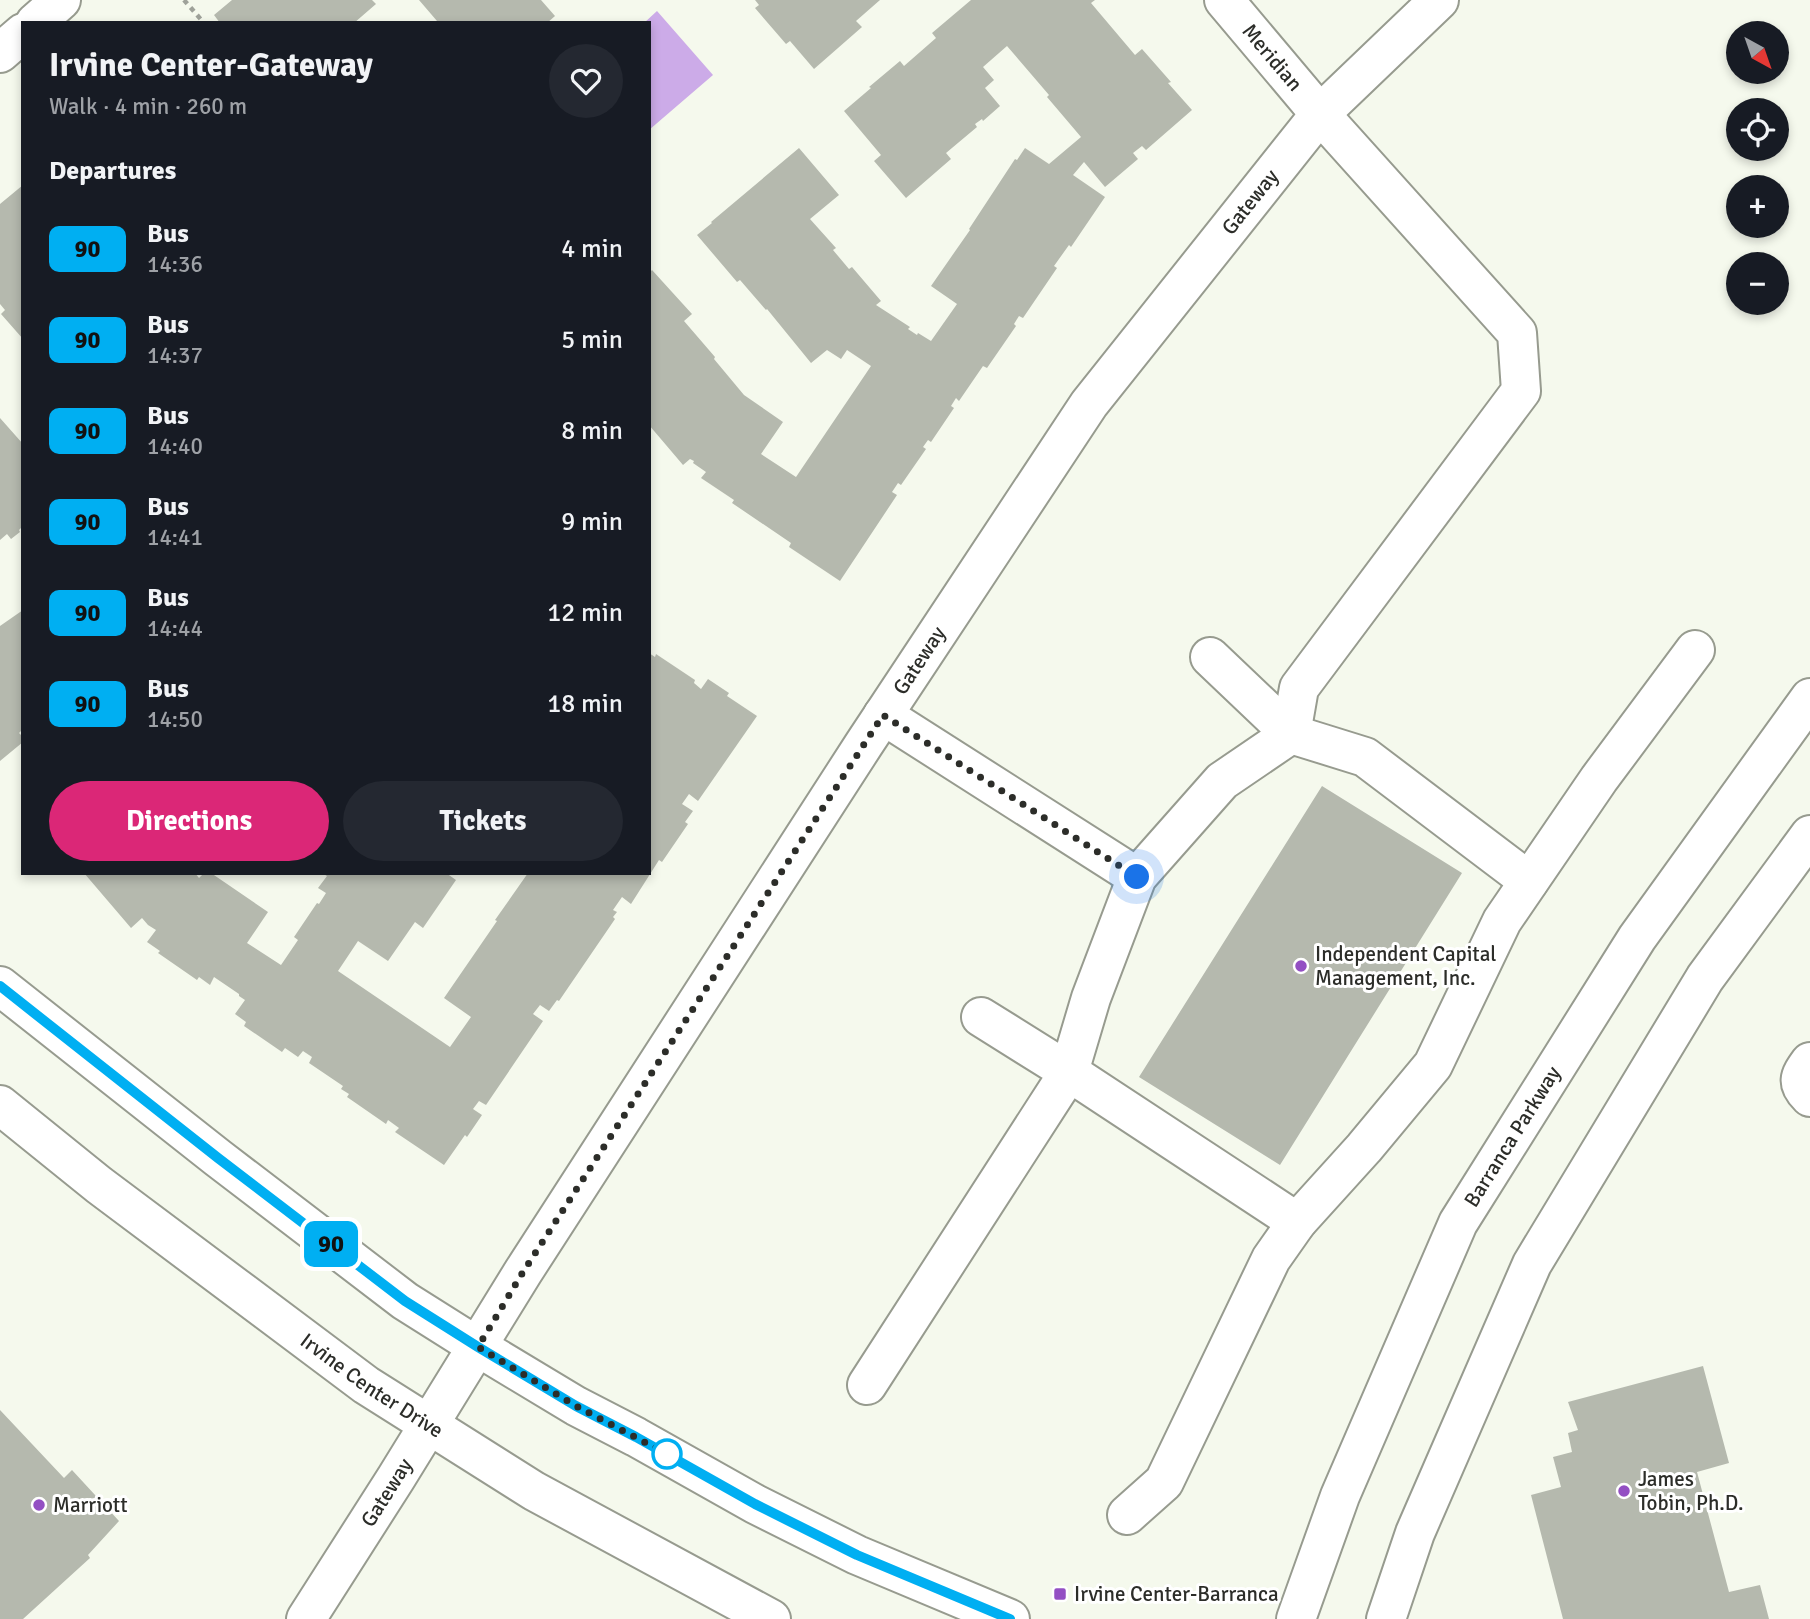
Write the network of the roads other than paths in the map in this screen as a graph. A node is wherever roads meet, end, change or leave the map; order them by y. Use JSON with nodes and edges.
{"nodes":[{"id":1,"x":61,"y":0,"type":"edge"},
{"id":2,"x":1224,"y":0,"type":"edge"},
{"id":3,"x":1439,"y":0,"type":"edge"},
{"id":4,"x":37,"y":21,"type":"edge"},
{"id":5,"x":21,"y":35,"type":"edge"},
{"id":6,"x":0,"y":53,"type":"edge"},
{"id":7,"x":1320,"y":114,"type":"junction"},
{"id":8,"x":1695,"y":650,"type":"dead end"},
{"id":9,"x":1210,"y":657,"type":"dead end"},
{"id":10,"x":1810,"y":698,"type":"edge"},
{"id":11,"x":883,"y":715,"type":"junction"},
{"id":12,"x":1291,"y":734,"type":"junction"},
{"id":13,"x":1810,"y":835,"type":"edge"},
{"id":14,"x":1137,"y":877,"type":"junction"},
{"id":15,"x":1530,"y":881,"type":"junction"},
{"id":16,"x":0,"y":986,"type":"edge"},
{"id":17,"x":981,"y":1017,"type":"dead end"},
{"id":18,"x":1810,"y":1062,"type":"edge"},
{"id":19,"x":1069,"y":1072,"type":"junction"},
{"id":20,"x":1810,"y":1097,"type":"edge"},
{"id":21,"x":0,"y":1105,"type":"edge"},
{"id":22,"x":1297,"y":1222,"type":"junction"},
{"id":23,"x":478,"y":1347,"type":"junction"},
{"id":24,"x":867,"y":1385,"type":"dead end"},
{"id":25,"x":429,"y":1425,"type":"junction"},
{"id":26,"x":1127,"y":1515,"type":"dead end"},
{"id":27,"x":306,"y":1619,"type":"edge"},
{"id":28,"x":771,"y":1619,"type":"edge"},
{"id":29,"x":1010,"y":1619,"type":"edge"},
{"id":30,"x":1296,"y":1619,"type":"edge"},
{"id":31,"x":1386,"y":1619,"type":"edge"}],
"edges":[{"from":1,"to":4,"type":"main road"},
{"from":2,"to":7,"type":"main road","name":"Meridian"},
{"from":3,"to":7,"type":"main road","name":"Gateway"},
{"from":5,"to":6,"type":"main road"},
{"from":7,"to":11,"type":"main road","name":"Gateway"},
{"from":7,"to":12,"type":"main road","name":"Meridian"},
{"from":8,"to":15,"type":"main road"},
{"from":9,"to":12,"type":"main road"},
{"from":10,"to":30,"type":"main road","name":"Barranca Parkway"},
{"from":11,"to":14,"type":"main road"},
{"from":11,"to":23,"type":"main road","name":"Gateway"},
{"from":12,"to":14,"type":"main road"},
{"from":12,"to":15,"type":"main road"},
{"from":13,"to":31,"type":"main road"},
{"from":14,"to":19,"type":"main road"},
{"from":15,"to":22,"type":"main road"},
{"from":16,"to":23,"type":"main road"},
{"from":17,"to":19,"type":"main road"},
{"from":18,"to":20,"type":"main road"},
{"from":19,"to":22,"type":"main road"},
{"from":19,"to":24,"type":"main road"},
{"from":21,"to":25,"type":"main road","name":"Irvine Center Drive"},
{"from":22,"to":26,"type":"main road"},
{"from":23,"to":25,"type":"main road","name":"Gateway"},
{"from":23,"to":29,"type":"main road"},
{"from":25,"to":27,"type":"main road","name":"Gateway"},
{"from":25,"to":28,"type":"main road","name":"Irvine Center Drive"}]}
